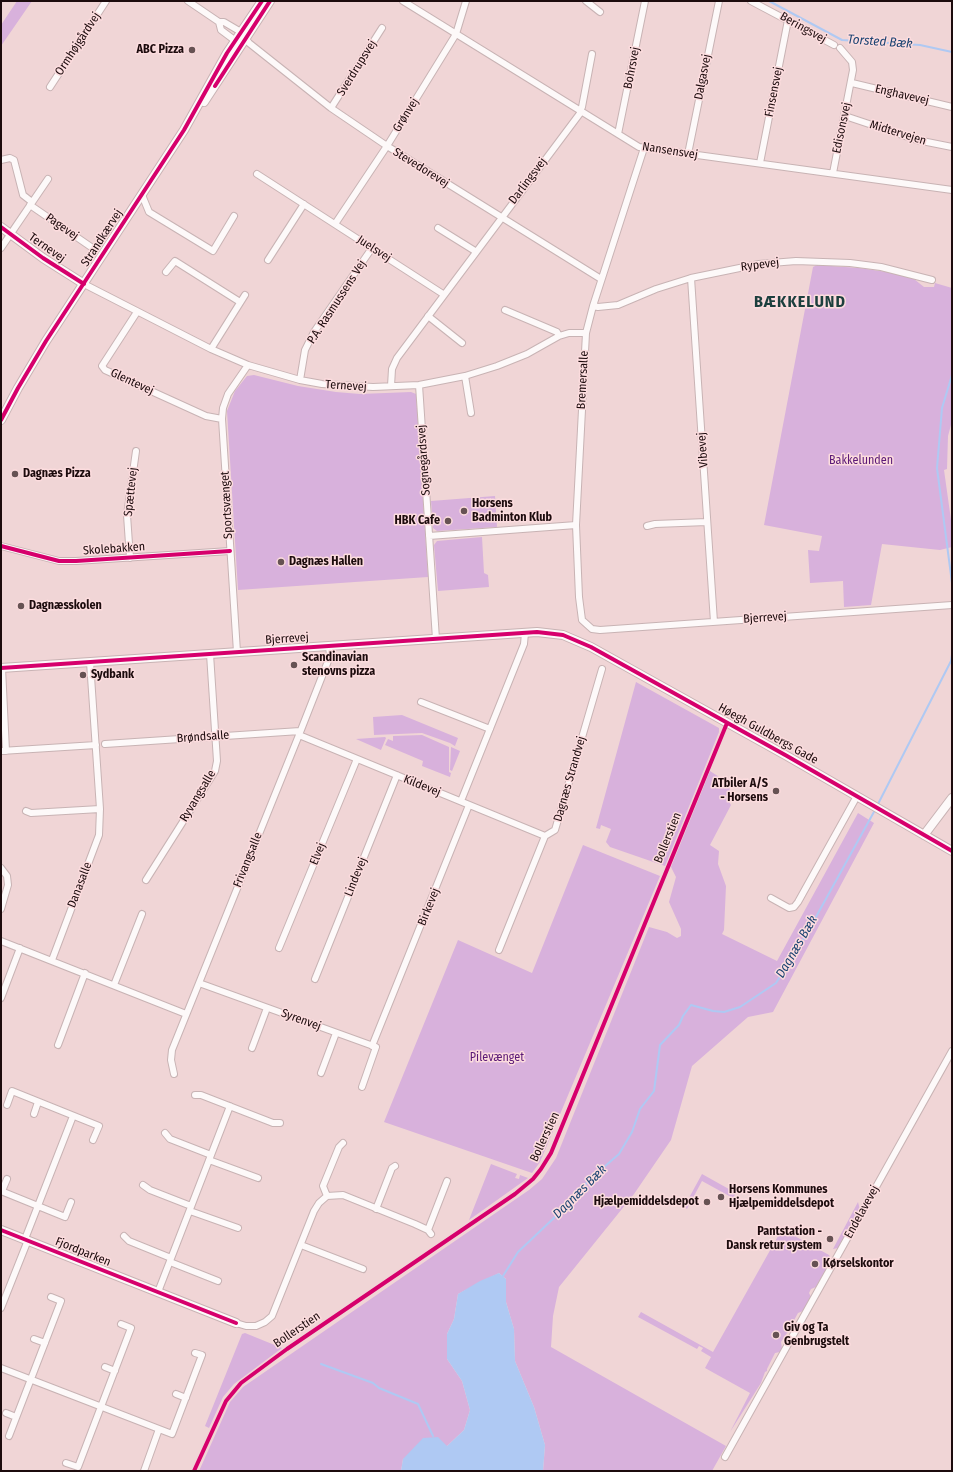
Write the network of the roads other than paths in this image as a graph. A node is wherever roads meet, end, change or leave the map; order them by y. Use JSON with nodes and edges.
{"nodes":[{"id":1,"x":106,"y":1,"type":"edge"},
{"id":2,"x":188,"y":1,"type":"edge"},
{"id":3,"x":262,"y":1,"type":"edge"},
{"id":4,"x":270,"y":1,"type":"edge"},
{"id":5,"x":403,"y":1,"type":"edge"},
{"id":6,"x":466,"y":1,"type":"edge"},
{"id":7,"x":586,"y":1,"type":"edge"},
{"id":8,"x":645,"y":1,"type":"edge"},
{"id":9,"x":718,"y":1,"type":"edge"},
{"id":10,"x":751,"y":1,"type":"edge"},
{"id":11,"x":600,"y":12,"type":"dead end"},
{"id":12,"x":788,"y":20,"type":"junction"},
{"id":13,"x":220,"y":22,"type":"junction"},
{"id":14,"x":382,"y":28,"type":"dead end"},
{"id":15,"x":456,"y":34,"type":"junction"},
{"id":16,"x":243,"y":40,"type":"junction"},
{"id":17,"x":834,"y":45,"type":"dead end"},
{"id":18,"x":840,"y":48,"type":"dead end"},
{"id":19,"x":592,"y":54,"type":"dead end"},
{"id":20,"x":852,"y":83,"type":"junction"},
{"id":21,"x":50,"y":87,"type":"dead end"},
{"id":22,"x":952,"y":107,"type":"edge"},
{"id":23,"x":331,"y":108,"type":"junction"},
{"id":24,"x":580,"y":112,"type":"junction"},
{"id":25,"x":845,"y":116,"type":"junction"},
{"id":26,"x":618,"y":134,"type":"junction"},
{"id":27,"x":387,"y":146,"type":"junction"},
{"id":28,"x":952,"y":147,"type":"edge"},
{"id":29,"x":644,"y":148,"type":"junction"},
{"id":30,"x":688,"y":154,"type":"junction"},
{"id":31,"x":1,"y":160,"type":"edge"},
{"id":32,"x":760,"y":163,"type":"junction"},
{"id":33,"x":833,"y":173,"type":"junction"},
{"id":34,"x":258,"y":174,"type":"dead end"},
{"id":35,"x":48,"y":179,"type":"dead end"},
{"id":36,"x":952,"y":190,"type":"edge"},
{"id":37,"x":142,"y":195,"type":"junction"},
{"id":38,"x":31,"y":204,"type":"junction"},
{"id":39,"x":304,"y":204,"type":"junction"},
{"id":40,"x":234,"y":216,"type":"dead end"},
{"id":41,"x":501,"y":218,"type":"junction"},
{"id":42,"x":335,"y":224,"type":"junction"},
{"id":43,"x":1,"y":227,"type":"edge"},
{"id":44,"x":438,"y":228,"type":"dead end"},
{"id":45,"x":11,"y":234,"type":"junction"},
{"id":46,"x":1,"y":248,"type":"edge"},
{"id":47,"x":372,"y":248,"type":"junction"},
{"id":48,"x":94,"y":249,"type":"dead end"},
{"id":49,"x":475,"y":251,"type":"junction"},
{"id":50,"x":268,"y":260,"type":"dead end"},
{"id":51,"x":166,"y":272,"type":"dead end"},
{"id":52,"x":691,"y":278,"type":"junction"},
{"id":53,"x":602,"y":279,"type":"junction"},
{"id":54,"x":932,"y":280,"type":"dead end"},
{"id":55,"x":84,"y":284,"type":"junction"},
{"id":56,"x":443,"y":294,"type":"junction"},
{"id":57,"x":245,"y":295,"type":"dead end"},
{"id":58,"x":240,"y":302,"type":"junction"},
{"id":59,"x":593,"y":306,"type":"junction"},
{"id":60,"x":505,"y":310,"type":"dead end"},
{"id":61,"x":137,"y":312,"type":"junction"},
{"id":62,"x":428,"y":316,"type":"junction"},
{"id":63,"x":586,"y":333,"type":"junction"},
{"id":64,"x":559,"y":336,"type":"junction"},
{"id":65,"x":462,"y":343,"type":"dead end"},
{"id":66,"x":211,"y":349,"type":"junction"},
{"id":67,"x":248,"y":365,"type":"junction"},
{"id":68,"x":465,"y":376,"type":"junction"},
{"id":69,"x":300,"y":380,"type":"junction"},
{"id":70,"x":419,"y":385,"type":"junction"},
{"id":71,"x":391,"y":386,"type":"junction"},
{"id":72,"x":471,"y":413,"type":"dead end"},
{"id":73,"x":222,"y":419,"type":"junction"},
{"id":74,"x":1,"y":420,"type":"edge"},
{"id":75,"x":136,"y":451,"type":"dead end"},
{"id":76,"x":707,"y":522,"type":"junction"},
{"id":77,"x":576,"y":525,"type":"junction"},
{"id":78,"x":647,"y":526,"type":"dead end"},
{"id":79,"x":429,"y":536,"type":"junction"},
{"id":80,"x":1,"y":546,"type":"edge"},
{"id":81,"x":230,"y":551,"type":"junction"},
{"id":82,"x":130,"y":558,"type":"junction"},
{"id":83,"x":949,"y":605,"type":"edge"},
{"id":84,"x":582,"y":620,"type":"joint"},
{"id":85,"x":714,"y":622,"type":"junction"},
{"id":86,"x":525,"y":633,"type":"junction"},
{"id":87,"x":573,"y":638,"type":"joint"},
{"id":88,"x":436,"y":639,"type":"junction"},
{"id":89,"x":329,"y":646,"type":"junction"},
{"id":90,"x":237,"y":652,"type":"junction"},
{"id":91,"x":210,"y":654,"type":"junction"},
{"id":92,"x":90,"y":662,"type":"junction"},
{"id":93,"x":1,"y":668,"type":"edge"},
{"id":94,"x":602,"y":669,"type":"dead end"},
{"id":95,"x":422,"y":702,"type":"dead end"},
{"id":96,"x":490,"y":729,"type":"junction"},
{"id":97,"x":299,"y":733,"type":"junction"},
{"id":98,"x":216,"y":737,"type":"junction"},
{"id":99,"x":105,"y":744,"type":"dead end"},
{"id":100,"x":96,"y":745,"type":"junction"},
{"id":101,"x":4,"y":751,"type":"edge"},
{"id":102,"x":357,"y":759,"type":"junction"},
{"id":103,"x":396,"y":775,"type":"junction"},
{"id":104,"x":857,"y":796,"type":"junction"},
{"id":105,"x":952,"y":798,"type":"edge"},
{"id":106,"x":460,"y":801,"type":"junction"},
{"id":107,"x":469,"y":805,"type":"junction"},
{"id":108,"x":100,"y":809,"type":"junction"},
{"id":109,"x":26,"y":811,"type":"dead end"},
{"id":110,"x":924,"y":835,"type":"junction"},
{"id":111,"x":545,"y":836,"type":"junction"},
{"id":112,"x":952,"y":851,"type":"edge"},
{"id":113,"x":1,"y":868,"type":"edge"},
{"id":114,"x":146,"y":880,"type":"dead end"},
{"id":115,"x":771,"y":898,"type":"dead end"},
{"id":116,"x":1,"y":909,"type":"edge"},
{"id":117,"x":142,"y":914,"type":"dead end"},
{"id":118,"x":1,"y":941,"type":"edge"},
{"id":119,"x":20,"y":948,"type":"junction"},
{"id":120,"x":279,"y":948,"type":"dead end"},
{"id":121,"x":499,"y":950,"type":"dead end"},
{"id":122,"x":52,"y":960,"type":"junction"},
{"id":123,"x":85,"y":973,"type":"junction"},
{"id":124,"x":315,"y":978,"type":"dead end"},
{"id":125,"x":199,"y":983,"type":"junction"},
{"id":126,"x":114,"y":985,"type":"junction"},
{"id":127,"x":1,"y":998,"type":"edge"},
{"id":128,"x":267,"y":1008,"type":"junction"},
{"id":129,"x":186,"y":1014,"type":"junction"},
{"id":130,"x":336,"y":1033,"type":"junction"},
{"id":131,"x":58,"y":1045,"type":"dead end"},
{"id":132,"x":372,"y":1046,"type":"junction"},
{"id":133,"x":252,"y":1048,"type":"dead end"},
{"id":134,"x":952,"y":1051,"type":"edge"},
{"id":135,"x":321,"y":1073,"type":"dead end"},
{"id":136,"x":174,"y":1074,"type":"dead end"},
{"id":137,"x":362,"y":1087,"type":"dead end"},
{"id":138,"x":195,"y":1095,"type":"dead end"},
{"id":139,"x":38,"y":1102,"type":"junction"},
{"id":140,"x":7,"y":1105,"type":"dead end"},
{"id":141,"x":230,"y":1106,"type":"junction"},
{"id":142,"x":34,"y":1114,"type":"dead end"},
{"id":143,"x":73,"y":1116,"type":"junction"},
{"id":144,"x":280,"y":1123,"type":"dead end"},
{"id":145,"x":165,"y":1133,"type":"dead end"},
{"id":146,"x":93,"y":1140,"type":"dead end"},
{"id":147,"x":343,"y":1143,"type":"dead end"},
{"id":148,"x":210,"y":1157,"type":"junction"},
{"id":149,"x":395,"y":1166,"type":"dead end"},
{"id":150,"x":258,"y":1178,"type":"dead end"},
{"id":151,"x":7,"y":1179,"type":"dead end"},
{"id":152,"x":448,"y":1181,"type":"dead end"},
{"id":153,"x":143,"y":1185,"type":"dead end"},
{"id":154,"x":2,"y":1191,"type":"edge"},
{"id":155,"x":327,"y":1196,"type":"junction"},
{"id":156,"x":71,"y":1202,"type":"dead end"},
{"id":157,"x":38,"y":1206,"type":"junction"},
{"id":158,"x":190,"y":1208,"type":"junction"},
{"id":159,"x":376,"y":1209,"type":"junction"},
{"id":160,"x":238,"y":1228,"type":"dead end"},
{"id":161,"x":1,"y":1230,"type":"edge"},
{"id":162,"x":124,"y":1236,"type":"dead end"},
{"id":163,"x":26,"y":1240,"type":"junction"},
{"id":164,"x":301,"y":1245,"type":"junction"},
{"id":165,"x":170,"y":1260,"type":"junction"},
{"id":166,"x":363,"y":1269,"type":"dead end"},
{"id":167,"x":218,"y":1281,"type":"dead end"},
{"id":168,"x":158,"y":1292,"type":"junction"},
{"id":169,"x":51,"y":1297,"type":"dead end"},
{"id":170,"x":1,"y":1308,"type":"edge"},
{"id":171,"x":236,"y":1323,"type":"joint"},
{"id":172,"x":121,"y":1324,"type":"dead end"},
{"id":173,"x":34,"y":1339,"type":"dead end"},
{"id":174,"x":45,"y":1343,"type":"junction"},
{"id":175,"x":196,"y":1353,"type":"dead end"},
{"id":176,"x":105,"y":1367,"type":"dead end"},
{"id":177,"x":1,"y":1368,"type":"edge"},
{"id":178,"x":115,"y":1371,"type":"junction"},
{"id":179,"x":31,"y":1379,"type":"junction"},
{"id":180,"x":176,"y":1394,"type":"dead end"},
{"id":181,"x":186,"y":1398,"type":"junction"},
{"id":182,"x":101,"y":1406,"type":"junction"},
{"id":183,"x":6,"y":1413,"type":"dead end"},
{"id":184,"x":16,"y":1417,"type":"junction"},
{"id":185,"x":160,"y":1429,"type":"junction"},
{"id":186,"x":9,"y":1436,"type":"dead end"},
{"id":187,"x":725,"y":1457,"type":"dead end"},
{"id":188,"x":66,"y":1463,"type":"dead end"},
{"id":189,"x":144,"y":1471,"type":"edge"}],
"edges":[{"from":1,"to":21,"type":"street","name":"Ormhøjgårdvej"},
{"from":2,"to":13,"type":"street"},
{"from":3,"to":16,"type":"street","name":"Strandkærvej"},
{"from":4,"to":16,"type":"street","name":"Strandkærvej"},
{"from":5,"to":15,"type":"street","name":"Nansensvej"},
{"from":6,"to":15,"type":"street","name":"Grønvej"},
{"from":7,"to":11,"type":"street"},
{"from":8,"to":26,"type":"street","name":"Bohrsvej"},
{"from":9,"to":30,"type":"street","name":"Dalgasvej"},
{"from":10,"to":12,"type":"street","name":"Beringsvej"},
{"from":12,"to":17,"type":"street","name":"Beringsvej"},
{"from":12,"to":32,"type":"street","name":"Finsensvej"},
{"from":13,"to":16,"type":"street"},
{"from":13,"to":16,"type":"street"},
{"from":14,"to":23,"type":"street","name":"Sverdrupsvej"},
{"from":15,"to":24,"type":"street","name":"Nansensvej"},
{"from":15,"to":27,"type":"street","name":"Grønvej"},
{"from":16,"to":23,"type":"street","name":"Stevedorevej"},
{"from":16,"to":37,"type":"street","name":"Strandkærvej"},
{"from":18,"to":20,"type":"street","name":"Beringsvej"},
{"from":19,"to":24,"type":"street"},
{"from":20,"to":22,"type":"street","name":"Enghavevej"},
{"from":20,"to":25,"type":"street","name":"Edisonsvej"},
{"from":23,"to":27,"type":"street","name":"Stevedorevej"},
{"from":24,"to":26,"type":"street","name":"Nansensvej"},
{"from":24,"to":41,"type":"street","name":"Darlingsvej"},
{"from":25,"to":28,"type":"street","name":"Midtervejen"},
{"from":25,"to":33,"type":"street","name":"Edisonsvej"},
{"from":26,"to":29,"type":"street","name":"Nansensvej"},
{"from":27,"to":41,"type":"street","name":"Stevedorevej"},
{"from":27,"to":42,"type":"street","name":"Grønvej"},
{"from":29,"to":30,"type":"street","name":"Nansensvej"},
{"from":29,"to":53,"type":"street","name":"Bremersalle"},
{"from":30,"to":32,"type":"street","name":"Nansensvej"},
{"from":31,"to":38,"type":"street","name":"Pagevej"},
{"from":32,"to":33,"type":"street","name":"Nansensvej"},
{"from":33,"to":36,"type":"street","name":"Nansensvej"},
{"from":34,"to":39,"type":"street","name":"Juelsvej"},
{"from":35,"to":38,"type":"street"},
{"from":37,"to":40,"type":"street"},
{"from":37,"to":55,"type":"street","name":"Strandkærvej"},
{"from":38,"to":45,"type":"street"},
{"from":38,"to":48,"type":"street","name":"Pagevej"},
{"from":39,"to":42,"type":"street","name":"Juelsvej"},
{"from":39,"to":50,"type":"street"},
{"from":41,"to":49,"type":"street","name":"Darlingsvej"},
{"from":41,"to":53,"type":"street","name":"Stevedorevej"},
{"from":42,"to":47,"type":"street","name":"Juelsvej"},
{"from":43,"to":45,"type":"street","name":"Ternevej"},
{"from":44,"to":49,"type":"street"},
{"from":45,"to":46,"type":"street"},
{"from":45,"to":55,"type":"street","name":"Ternevej"},
{"from":47,"to":56,"type":"street","name":"Juelsvej"},
{"from":47,"to":69,"type":"street","name":"P.A. Rasmussens Vej"},
{"from":49,"to":56,"type":"street","name":"Darlingsvej"},
{"from":51,"to":58,"type":"street"},
{"from":52,"to":54,"type":"street","name":"Rypevej"},
{"from":52,"to":59,"type":"street","name":"Rypevej"},
{"from":52,"to":76,"type":"street","name":"Vibevej"},
{"from":53,"to":59,"type":"street","name":"Bremersalle"},
{"from":55,"to":61,"type":"street","name":"Ternevej"},
{"from":55,"to":74,"type":"street","name":"Strandkærvej"},
{"from":56,"to":62,"type":"street","name":"Darlingsvej"},
{"from":57,"to":58,"type":"street"},
{"from":58,"to":66,"type":"street"},
{"from":59,"to":63,"type":"street","name":"Bremersalle"},
{"from":60,"to":64,"type":"street"},
{"from":61,"to":66,"type":"street","name":"Ternevej"},
{"from":61,"to":73,"type":"street","name":"Glentevej"},
{"from":62,"to":65,"type":"street"},
{"from":62,"to":71,"type":"street","name":"Darlingsvej"},
{"from":63,"to":64,"type":"street","name":"Ternevej"},
{"from":63,"to":77,"type":"street","name":"Bremersalle"},
{"from":64,"to":68,"type":"street","name":"Ternevej"},
{"from":66,"to":67,"type":"street","name":"Ternevej"},
{"from":67,"to":69,"type":"street","name":"Ternevej"},
{"from":67,"to":73,"type":"street","name":"Sportsvænget"},
{"from":68,"to":70,"type":"street","name":"Ternevej"},
{"from":68,"to":72,"type":"street"},
{"from":69,"to":71,"type":"street","name":"Ternevej"},
{"from":70,"to":71,"type":"street","name":"Ternevej"},
{"from":70,"to":79,"type":"street","name":"Sognegårdsvej"},
{"from":73,"to":81,"type":"street","name":"Sportsvænget"},
{"from":75,"to":82,"type":"street","name":"Spættevej"},
{"from":76,"to":78,"type":"street"},
{"from":76,"to":85,"type":"street","name":"Vibevej"},
{"from":77,"to":79,"type":"street"},
{"from":77,"to":84,"type":"street","name":"Bremersalle"},
{"from":79,"to":88,"type":"street","name":"Sognegårdsvej"},
{"from":80,"to":82,"type":"street","name":"Skolebakken"},
{"from":81,"to":82,"type":"street","name":"Skolebakken"},
{"from":81,"to":90,"type":"street","name":"Sportsvænget"},
{"from":83,"to":85,"type":"street","name":"Bjerrevej"},
{"from":84,"to":85,"type":"street","name":"Bjerrevej"},
{"from":86,"to":87,"type":"street","name":"Bjerrevej"},
{"from":86,"to":88,"type":"street","name":"Bjerrevej"},
{"from":86,"to":96,"type":"street"},
{"from":87,"to":104,"type":"street","name":"Høegh Guldbergs Gade"},
{"from":88,"to":89,"type":"street","name":"Bjerrevej"},
{"from":89,"to":90,"type":"street","name":"Bjerrevej"},
{"from":89,"to":97,"type":"street","name":"Frivangsalle"},
{"from":90,"to":91,"type":"street","name":"Bjerrevej"},
{"from":91,"to":92,"type":"street","name":"Bjerrevej"},
{"from":91,"to":98,"type":"street","name":"Ryvangsalle"},
{"from":92,"to":93,"type":"street","name":"Bjerrevej"},
{"from":92,"to":100,"type":"street","name":"Danasalle"},
{"from":93,"to":101,"type":"street"},
{"from":94,"to":111,"type":"street","name":"Dagnæs Strandvej"},
{"from":95,"to":96,"type":"street"},
{"from":96,"to":106,"type":"street"},
{"from":97,"to":98,"type":"street","name":"Brøndsalle"},
{"from":97,"to":102,"type":"street","name":"Kildevej"},
{"from":97,"to":125,"type":"street","name":"Frivangsalle"},
{"from":98,"to":99,"type":"street","name":"Brøndsalle"},
{"from":98,"to":114,"type":"street","name":"Ryvangsalle"},
{"from":100,"to":101,"type":"street"},
{"from":100,"to":108,"type":"street","name":"Danasalle"},
{"from":102,"to":103,"type":"street","name":"Kildevej"},
{"from":102,"to":120,"type":"street","name":"Elvej"},
{"from":103,"to":106,"type":"street","name":"Kildevej"},
{"from":103,"to":124,"type":"street","name":"Lindevej"},
{"from":104,"to":110,"type":"street","name":"Høegh Guldbergs Gade"},
{"from":104,"to":115,"type":"street"},
{"from":105,"to":110,"type":"street"},
{"from":106,"to":107,"type":"street","name":"Kildevej"},
{"from":107,"to":111,"type":"street","name":"Kildevej"},
{"from":107,"to":132,"type":"street","name":"Birkevej"},
{"from":108,"to":109,"type":"street"},
{"from":108,"to":122,"type":"street","name":"Danasalle"},
{"from":110,"to":112,"type":"street","name":"Høegh Guldbergs Gade"},
{"from":111,"to":121,"type":"street","name":"Dagnæs Strandvej"},
{"from":113,"to":116,"type":"street"},
{"from":117,"to":126,"type":"street"},
{"from":118,"to":119,"type":"street"},
{"from":119,"to":122,"type":"street"},
{"from":119,"to":127,"type":"street"},
{"from":122,"to":123,"type":"street"},
{"from":123,"to":126,"type":"street"},
{"from":123,"to":131,"type":"street"},
{"from":125,"to":128,"type":"street","name":"Syrenvej"},
{"from":125,"to":129,"type":"street","name":"Frivangsalle"},
{"from":126,"to":129,"type":"street"},
{"from":128,"to":130,"type":"street","name":"Syrenvej"},
{"from":128,"to":133,"type":"street","name":"Syrenvej"},
{"from":129,"to":136,"type":"street","name":"Frivangsalle"},
{"from":130,"to":132,"type":"street","name":"Syrenvej"},
{"from":130,"to":135,"type":"street","name":"Syrenvej"},
{"from":132,"to":137,"type":"street"},
{"from":134,"to":187,"type":"street","name":"Endelavevej"},
{"from":138,"to":141,"type":"street"},
{"from":139,"to":140,"type":"street"},
{"from":139,"to":142,"type":"street"},
{"from":139,"to":143,"type":"street"},
{"from":141,"to":144,"type":"street"},
{"from":141,"to":148,"type":"street"},
{"from":143,"to":146,"type":"street"},
{"from":143,"to":157,"type":"street"},
{"from":145,"to":148,"type":"street"},
{"from":147,"to":155,"type":"street"},
{"from":148,"to":150,"type":"street"},
{"from":148,"to":158,"type":"street"},
{"from":149,"to":159,"type":"street"},
{"from":151,"to":154,"type":"street"},
{"from":152,"to":159,"type":"street"},
{"from":153,"to":158,"type":"street"},
{"from":154,"to":157,"type":"street"},
{"from":155,"to":159,"type":"street"},
{"from":155,"to":164,"type":"street"},
{"from":156,"to":157,"type":"street"},
{"from":157,"to":163,"type":"street"},
{"from":158,"to":160,"type":"street"},
{"from":158,"to":165,"type":"street"},
{"from":161,"to":163,"type":"street","name":"Fjordparken"},
{"from":162,"to":165,"type":"street"},
{"from":163,"to":168,"type":"street","name":"Fjordparken"},
{"from":163,"to":170,"type":"street"},
{"from":164,"to":166,"type":"street"},
{"from":164,"to":171,"type":"street"},
{"from":165,"to":167,"type":"street"},
{"from":165,"to":168,"type":"street"},
{"from":168,"to":171,"type":"street","name":"Fjordparken"},
{"from":169,"to":174,"type":"street"},
{"from":172,"to":178,"type":"street"},
{"from":173,"to":174,"type":"street"},
{"from":174,"to":179,"type":"street"},
{"from":175,"to":181,"type":"street"},
{"from":176,"to":178,"type":"street"},
{"from":177,"to":179,"type":"street"},
{"from":178,"to":182,"type":"street"},
{"from":179,"to":182,"type":"street"},
{"from":179,"to":184,"type":"street"},
{"from":180,"to":181,"type":"street"},
{"from":181,"to":185,"type":"street"},
{"from":182,"to":185,"type":"street"},
{"from":182,"to":188,"type":"street"},
{"from":183,"to":184,"type":"street"},
{"from":184,"to":186,"type":"street"},
{"from":185,"to":189,"type":"street"}]}
